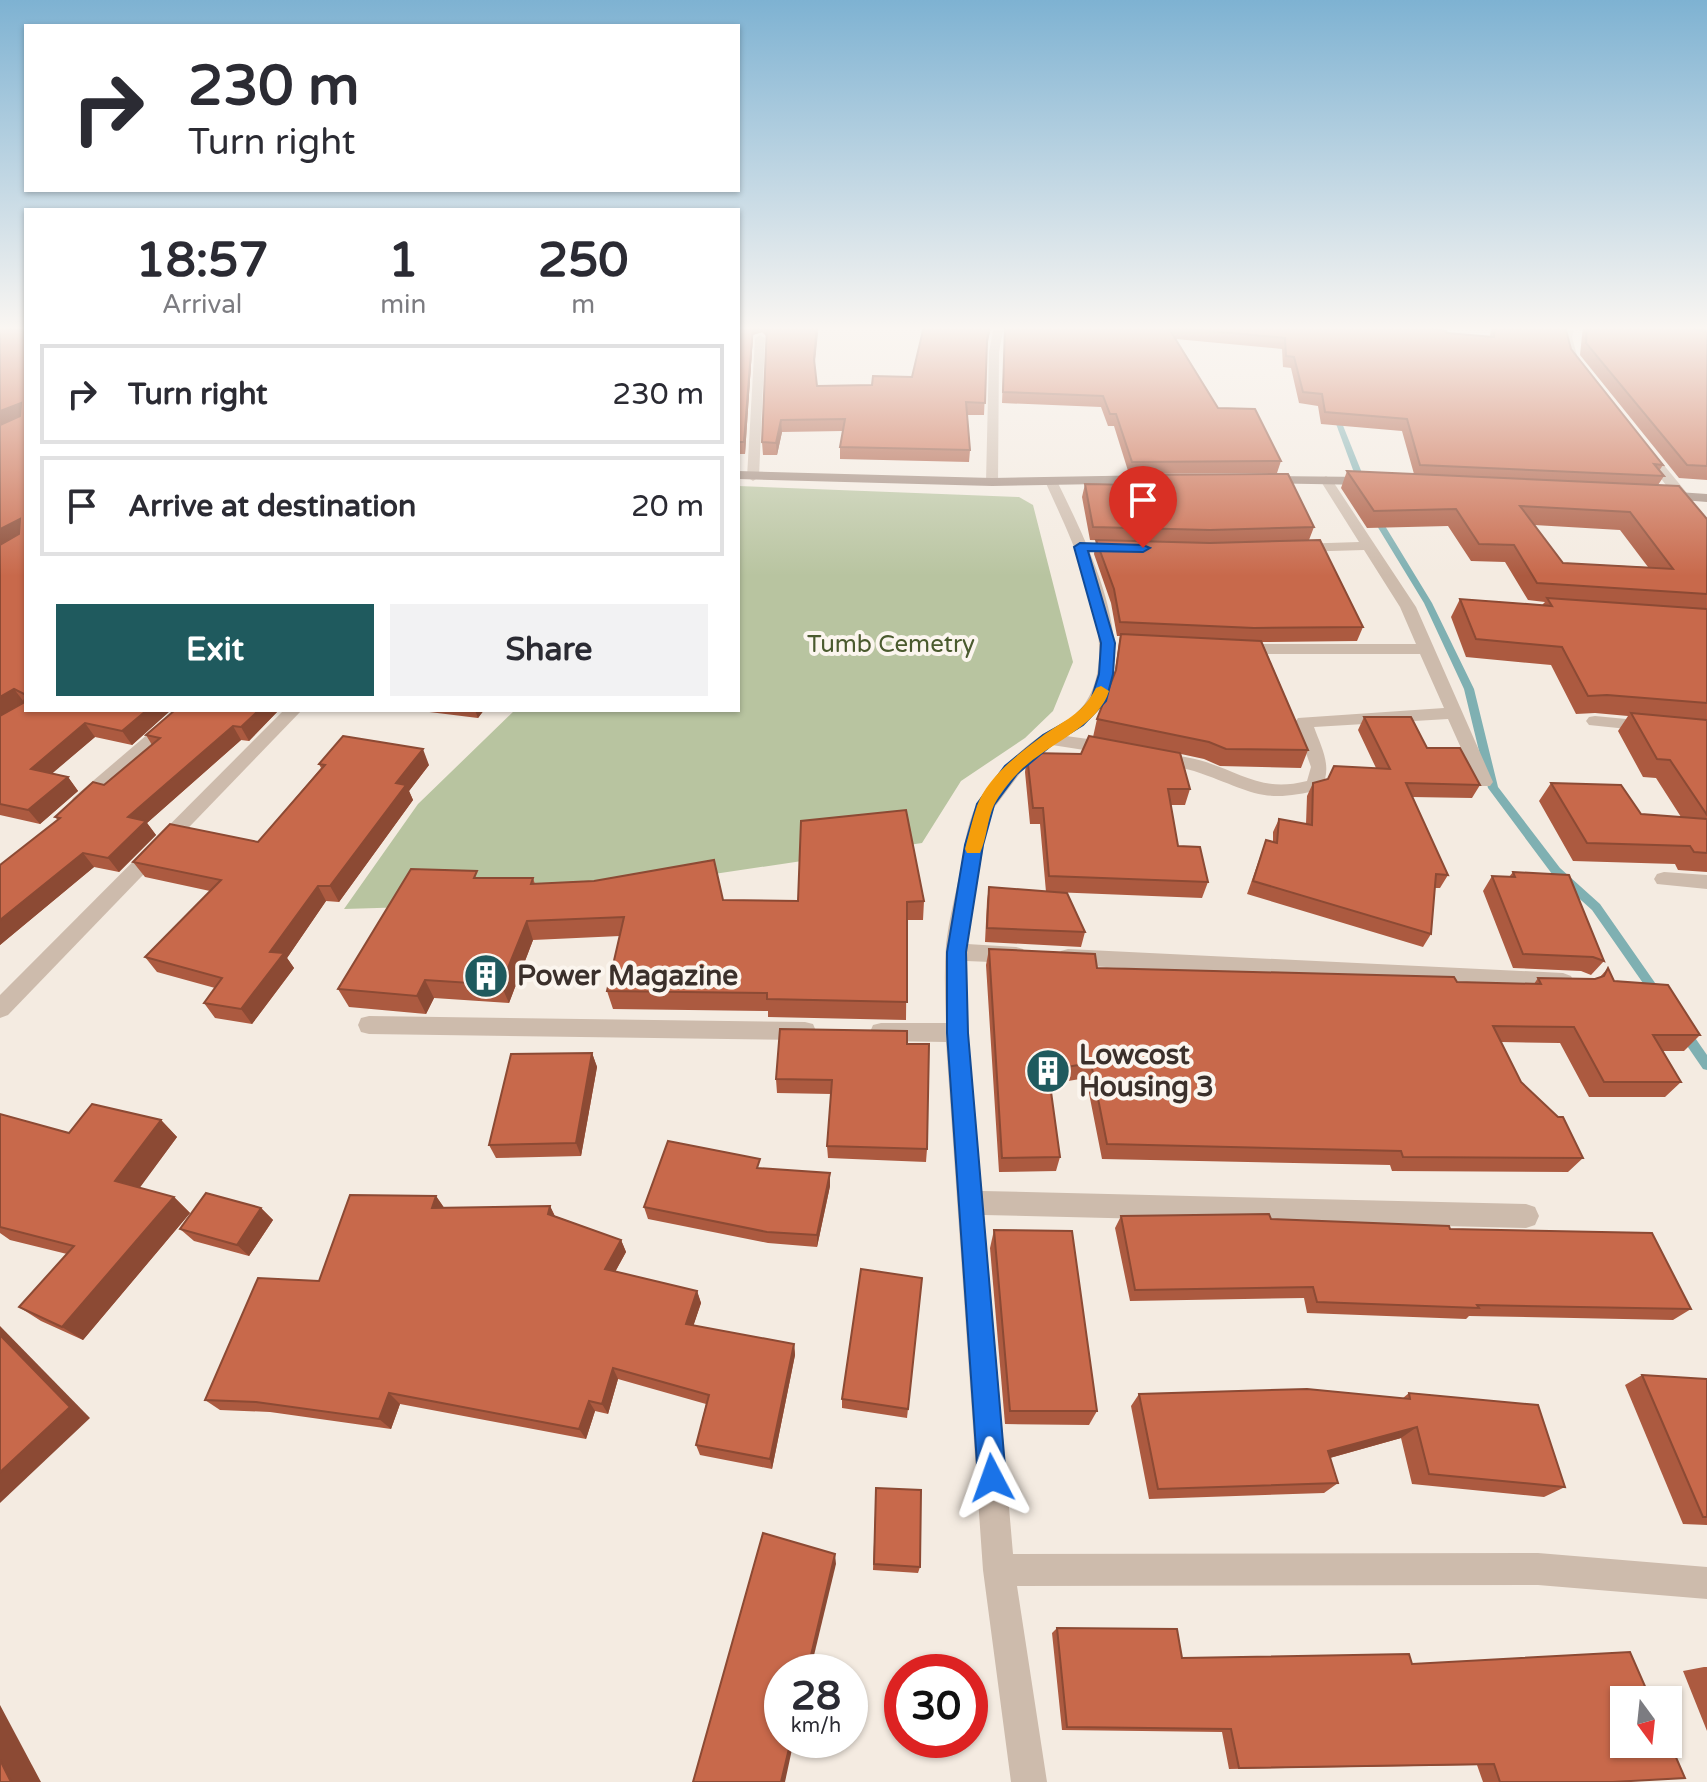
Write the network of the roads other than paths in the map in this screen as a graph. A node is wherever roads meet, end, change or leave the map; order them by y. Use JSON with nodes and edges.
{"nodes":[{"id":1,"x":756,"y":409,"type":"edge"},
{"id":2,"x":993,"y":409,"type":"edge"},
{"id":3,"x":1636,"y":438,"type":"edge"},
{"id":4,"x":740,"y":475,"type":"edge"},
{"id":5,"x":753,"y":477,"type":"junction"},
{"id":6,"x":1175,"y":479,"type":"edge"},
{"id":7,"x":1248,"y":480,"type":"edge"},
{"id":8,"x":1326,"y":480,"type":"junction"},
{"id":9,"x":1051,"y":481,"type":"junction"},
{"id":10,"x":992,"y":482,"type":"junction"},
{"id":11,"x":1389,"y":482,"type":"edge"},
{"id":12,"x":1653,"y":495,"type":"edge"},
{"id":13,"x":1682,"y":496,"type":"junction"},
{"id":14,"x":1707,"y":498,"type":"edge"},
{"id":15,"x":1369,"y":546,"type":"junction"},
{"id":16,"x":1280,"y":548,"type":"edge"},
{"id":17,"x":1225,"y":648,"type":"edge"},
{"id":18,"x":1427,"y":649,"type":"junction"},
{"id":19,"x":184,"y":712,"type":"edge"},
{"id":20,"x":292,"y":712,"type":"edge"},
{"id":21,"x":1455,"y":713,"type":"junction"},
{"id":22,"x":1595,"y":721,"type":"dead end"},
{"id":23,"x":1658,"y":726,"type":"edge"},
{"id":24,"x":1048,"y":739,"type":"junction"},
{"id":25,"x":1484,"y":782,"type":"dead end"},
{"id":26,"x":65,"y":815,"type":"edge"},
{"id":27,"x":1664,"y":879,"type":"dead end"},
{"id":28,"x":1707,"y":882,"type":"edge"},
{"id":29,"x":956,"y":952,"type":"junction"},
{"id":30,"x":1581,"y":983,"type":"edge"},
{"id":31,"x":0,"y":1009,"type":"edge"},
{"id":32,"x":369,"y":1025,"type":"dead end"},
{"id":33,"x":830,"y":1031,"type":"edge"},
{"id":34,"x":862,"y":1032,"type":"edge"},
{"id":35,"x":957,"y":1033,"type":"junction"},
{"id":36,"x":972,"y":1203,"type":"junction"},
{"id":37,"x":1526,"y":1216,"type":"dead end"},
{"id":38,"x":999,"y":1570,"type":"junction"},
{"id":39,"x":1707,"y":1583,"type":"edge"},
{"id":40,"x":1029,"y":1782,"type":"edge"}],
"edges":[{"from":1,"to":5,"type":"street"},
{"from":2,"to":10,"type":"street"},
{"from":3,"to":13,"type":"street"},
{"from":4,"to":5,"type":"main road"},
{"from":5,"to":10,"type":"main road"},
{"from":6,"to":9,"type":"main road"},
{"from":7,"to":8,"type":"main road"},
{"from":8,"to":11,"type":"main road"},
{"from":8,"to":15,"type":"street"},
{"from":9,"to":10,"type":"main road"},
{"from":9,"to":24,"type":"street"},
{"from":12,"to":13,"type":"main road"},
{"from":13,"to":14,"type":"main road"},
{"from":15,"to":16,"type":"street"},
{"from":15,"to":18,"type":"street"},
{"from":17,"to":18,"type":"street"},
{"from":18,"to":21,"type":"street"},
{"from":19,"to":26,"type":"street"},
{"from":20,"to":31,"type":"street"},
{"from":21,"to":24,"type":"street"},
{"from":21,"to":25,"type":"street"},
{"from":22,"to":23,"type":"street"},
{"from":24,"to":29,"type":"street"},
{"from":27,"to":28,"type":"street"},
{"from":29,"to":30,"type":"street"},
{"from":29,"to":35,"type":"street"},
{"from":32,"to":33,"type":"street"},
{"from":34,"to":35,"type":"street"},
{"from":35,"to":36,"type":"street"},
{"from":36,"to":37,"type":"street"},
{"from":36,"to":38,"type":"street"},
{"from":38,"to":39,"type":"street"},
{"from":38,"to":40,"type":"street"}]}
